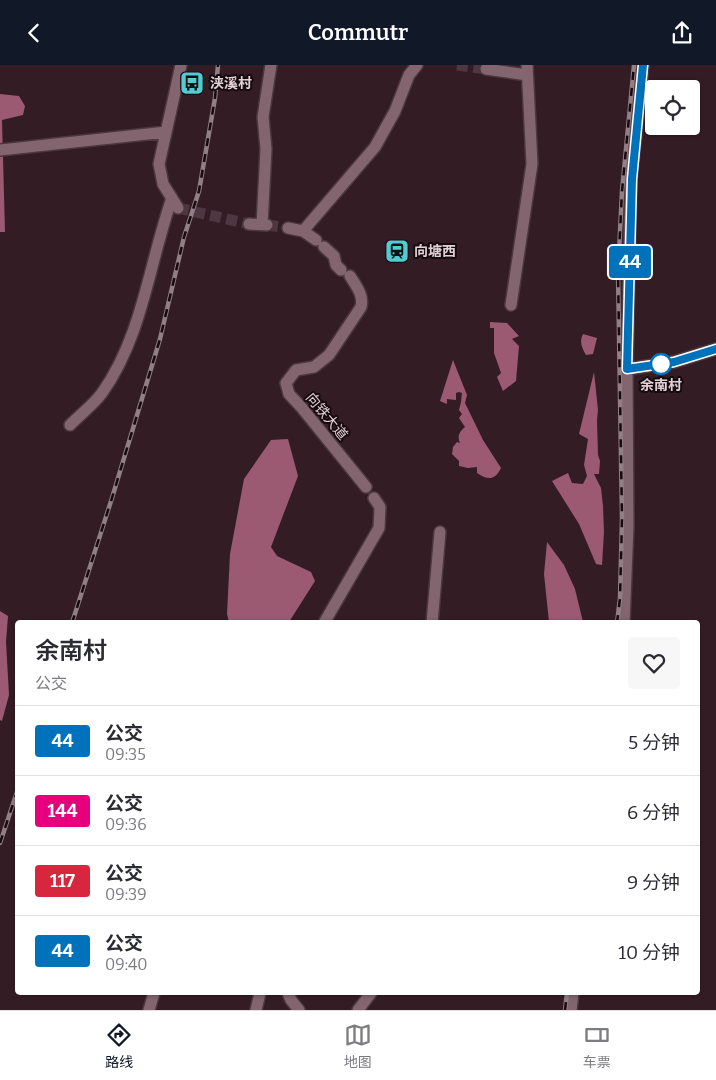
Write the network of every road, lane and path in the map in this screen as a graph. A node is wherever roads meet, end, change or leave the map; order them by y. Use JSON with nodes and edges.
{"nodes":[{"id":1,"x":181,"y":65,"type":"edge"},
{"id":2,"x":271,"y":65,"type":"edge"},
{"id":3,"x":418,"y":65,"type":"edge"},
{"id":4,"x":643,"y":65,"type":"edge"},
{"id":5,"x":486,"y":69,"type":"dead end"},
{"id":6,"x":527,"y":70,"type":"edge"},
{"id":7,"x":166,"y":132,"type":"junction"},
{"id":8,"x":0,"y":150,"type":"edge"},
{"id":9,"x":249,"y":223,"type":"tunnel mouth"},
{"id":10,"x":288,"y":228,"type":"tunnel mouth"},
{"id":11,"x":303,"y":231,"type":"junction"},
{"id":12,"x":511,"y":305,"type":"dead end"},
{"id":13,"x":716,"y":349,"type":"edge"},
{"id":14,"x":627,"y":369,"type":"junction"},
{"id":15,"x":70,"y":425,"type":"dead end"},
{"id":16,"x":366,"y":487,"type":"dead end"},
{"id":17,"x":374,"y":498,"type":"dead end"},
{"id":18,"x":440,"y":532,"type":"dead end"},
{"id":19,"x":326,"y":620,"type":"edge"},
{"id":20,"x":432,"y":620,"type":"edge"},
{"id":21,"x":624,"y":620,"type":"edge"},
{"id":22,"x":153,"y":995,"type":"edge"},
{"id":23,"x":260,"y":995,"type":"edge"},
{"id":24,"x":289,"y":995,"type":"edge"},
{"id":25,"x":369,"y":995,"type":"edge"},
{"id":26,"x":573,"y":995,"type":"edge"},
{"id":27,"x":149,"y":1010,"type":"edge"},
{"id":28,"x":256,"y":1010,"type":"edge"},
{"id":29,"x":299,"y":1010,"type":"edge"},
{"id":30,"x":358,"y":1010,"type":"edge"},
{"id":31,"x":570,"y":1010,"type":"edge"}],
"edges":[{"from":1,"to":7,"type":"street"},
{"from":2,"to":9,"type":"street"},
{"from":3,"to":11,"type":"street"},
{"from":4,"to":14,"type":"street"},
{"from":5,"to":6,"type":"street"},
{"from":6,"to":12,"type":"street"},
{"from":7,"to":8,"type":"street"},
{"from":7,"to":15,"type":"street"},
{"from":10,"to":11,"type":"street","name":"向铁大道"},
{"from":11,"to":16,"type":"street","name":"向铁大道"},
{"from":13,"to":14,"type":"street"},
{"from":14,"to":21,"type":"street"},
{"from":17,"to":19,"type":"street"},
{"from":18,"to":20,"type":"street"},
{"from":22,"to":27,"type":"street"},
{"from":23,"to":28,"type":"street"},
{"from":24,"to":29,"type":"street"},
{"from":25,"to":30,"type":"street"},
{"from":26,"to":31,"type":"street"}]}
